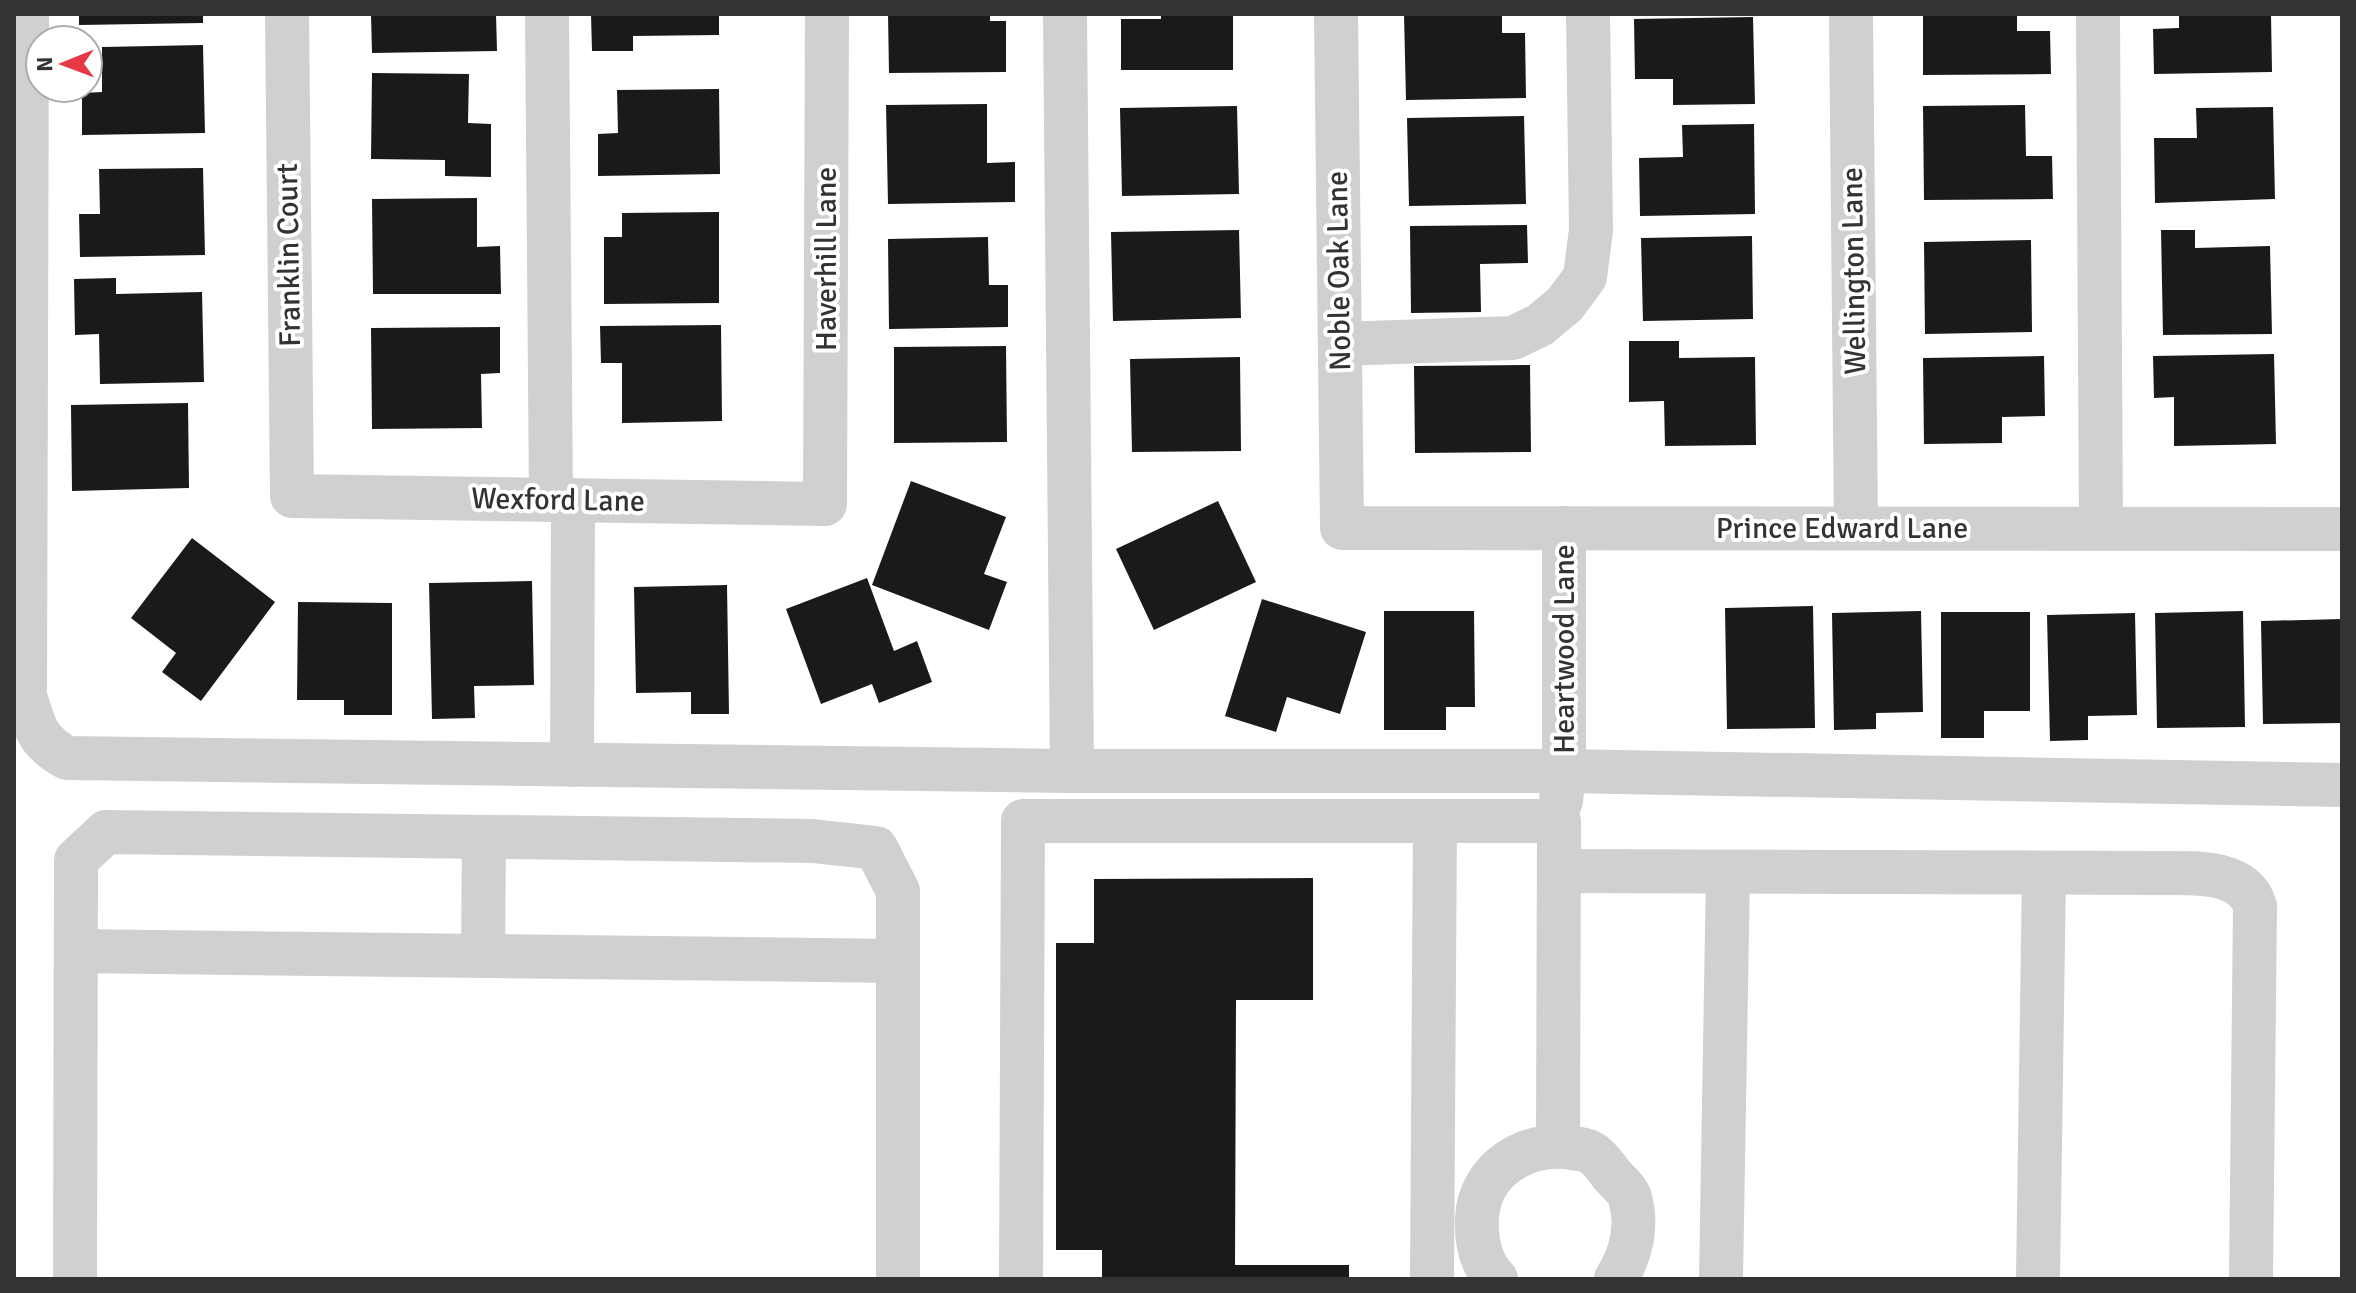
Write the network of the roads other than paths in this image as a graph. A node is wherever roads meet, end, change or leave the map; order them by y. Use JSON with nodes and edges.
{"nodes":[{"id":1,"x":27,"y":14,"type":"edge"},
{"id":2,"x":287,"y":14,"type":"edge"},
{"id":3,"x":547,"y":14,"type":"edge"},
{"id":4,"x":827,"y":14,"type":"edge"},
{"id":5,"x":1065,"y":14,"type":"edge"},
{"id":6,"x":1336,"y":14,"type":"edge"},
{"id":7,"x":1588,"y":14,"type":"edge"},
{"id":8,"x":1851,"y":14,"type":"edge"},
{"id":9,"x":2098,"y":14,"type":"edge"},
{"id":10,"x":1340,"y":344,"type":"junction"},
{"id":11,"x":292,"y":496,"type":"joint"},
{"id":12,"x":562,"y":500,"type":"junction"},
{"id":13,"x":825,"y":504,"type":"joint"},
{"id":14,"x":1342,"y":528,"type":"joint"},
{"id":15,"x":1564,"y":528,"type":"junction"},
{"id":16,"x":1856,"y":528,"type":"junction"},
{"id":17,"x":2101,"y":528,"type":"junction"},
{"id":18,"x":2342,"y":529,"type":"edge"},
{"id":19,"x":572,"y":765,"type":"junction"},
{"id":20,"x":1072,"y":771,"type":"junction"},
{"id":21,"x":1564,"y":771,"type":"junction"},
{"id":22,"x":2342,"y":785,"type":"edge"},
{"id":23,"x":1435,"y":821,"type":"junction"},
{"id":24,"x":1559,"y":821,"type":"junction"},
{"id":25,"x":484,"y":837,"type":"junction"},
{"id":26,"x":1559,"y":871,"type":"junction"},
{"id":27,"x":1728,"y":872,"type":"junction"},
{"id":28,"x":2044,"y":873,"type":"junction"},
{"id":29,"x":76,"y":951,"type":"junction"},
{"id":30,"x":483,"y":956,"type":"junction"},
{"id":31,"x":898,"y":961,"type":"junction"},
{"id":32,"x":1558,"y":1146,"type":"junction"},
{"id":33,"x":75,"y":1279,"type":"edge"},
{"id":34,"x":898,"y":1279,"type":"edge"},
{"id":35,"x":1021,"y":1279,"type":"edge"},
{"id":36,"x":1432,"y":1279,"type":"edge"},
{"id":37,"x":1496,"y":1279,"type":"edge"},
{"id":38,"x":1616,"y":1279,"type":"edge"},
{"id":39,"x":1721,"y":1279,"type":"edge"},
{"id":40,"x":2038,"y":1279,"type":"edge"},
{"id":41,"x":2251,"y":1279,"type":"edge"}],
"edges":[{"from":1,"to":19,"type":"street"},
{"from":2,"to":11,"type":"street","name":"Franklin Court"},
{"from":3,"to":12,"type":"street"},
{"from":4,"to":13,"type":"street","name":"Haverhill Lane"},
{"from":5,"to":20,"type":"street"},
{"from":6,"to":10,"type":"street","name":"Noble Oak Lane"},
{"from":7,"to":10,"type":"street"},
{"from":8,"to":16,"type":"street","name":"Wellington Lane"},
{"from":9,"to":17,"type":"street"},
{"from":10,"to":14,"type":"street","name":"Noble Oak Lane"},
{"from":11,"to":12,"type":"street","name":"Wexford Lane"},
{"from":12,"to":13,"type":"street","name":"Wexford Lane"},
{"from":12,"to":19,"type":"street"},
{"from":14,"to":15,"type":"street","name":"Prince Edward Lane"},
{"from":15,"to":16,"type":"street","name":"Prince Edward Lane"},
{"from":15,"to":21,"type":"street","name":"Heartwood Lane"},
{"from":16,"to":17,"type":"street","name":"Prince Edward Lane"},
{"from":17,"to":18,"type":"street","name":"Prince Edward Lane"},
{"from":19,"to":20,"type":"street"},
{"from":20,"to":21,"type":"street"},
{"from":21,"to":22,"type":"street"},
{"from":21,"to":24,"type":"street","name":"Heartwood Lane"},
{"from":23,"to":24,"type":"street"},
{"from":23,"to":35,"type":"street"},
{"from":23,"to":36,"type":"street"},
{"from":24,"to":26,"type":"street","name":"Heartwood Lane"},
{"from":25,"to":29,"type":"street"},
{"from":25,"to":30,"type":"street"},
{"from":25,"to":31,"type":"street"},
{"from":26,"to":27,"type":"street"},
{"from":26,"to":32,"type":"street","name":"Heartwood Lane"},
{"from":27,"to":28,"type":"street"},
{"from":27,"to":39,"type":"street"},
{"from":28,"to":40,"type":"street"},
{"from":28,"to":41,"type":"street"},
{"from":29,"to":30,"type":"street"},
{"from":29,"to":33,"type":"street"},
{"from":30,"to":31,"type":"street"},
{"from":31,"to":34,"type":"street"},
{"from":32,"to":37,"type":"street"},
{"from":32,"to":38,"type":"street"}]}
